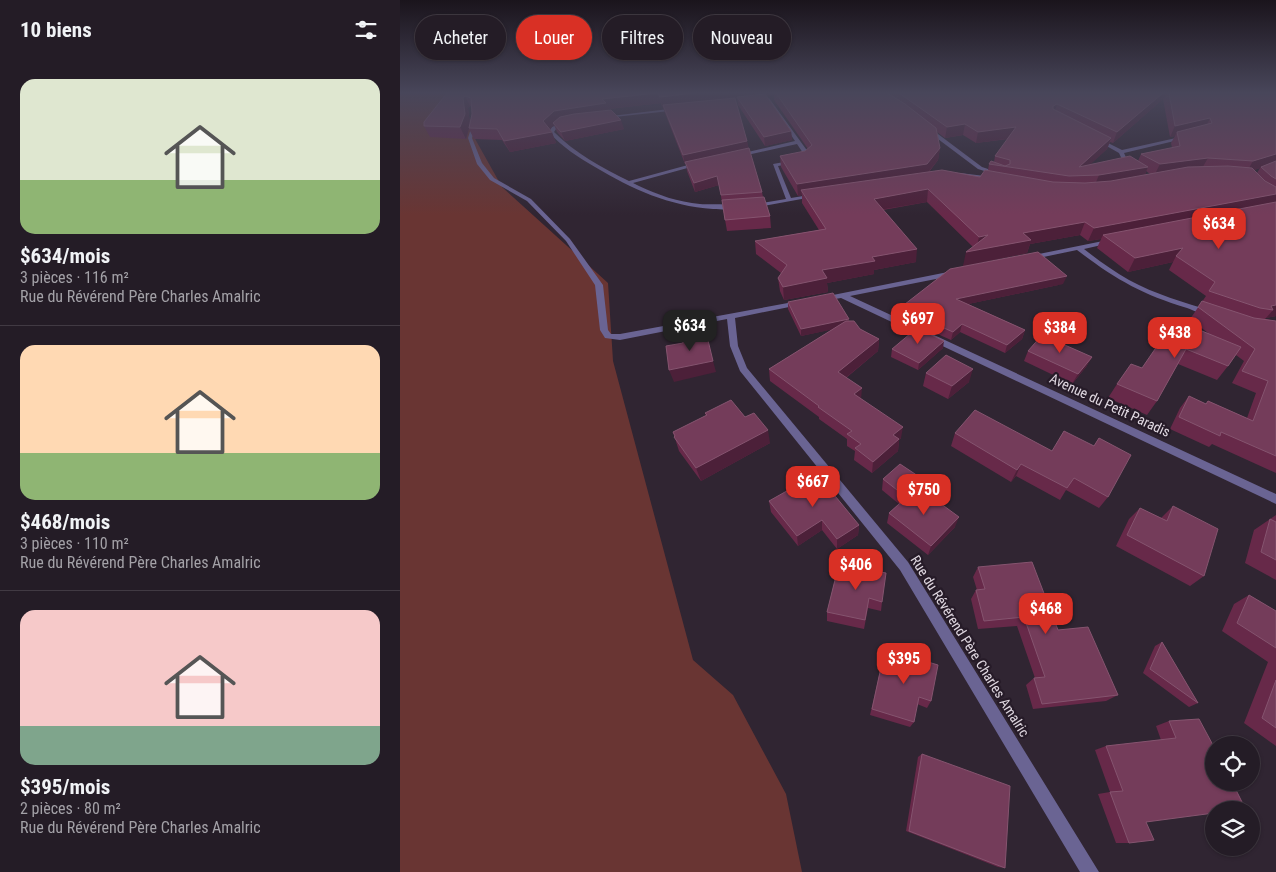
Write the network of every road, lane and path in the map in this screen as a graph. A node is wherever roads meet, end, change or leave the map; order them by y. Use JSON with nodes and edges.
{"nodes":[{"id":1,"x":471,"y":134,"type":"edge"},
{"id":2,"x":553,"y":134,"type":"edge"},
{"id":3,"x":792,"y":134,"type":"edge"},
{"id":4,"x":935,"y":134,"type":"edge"},
{"id":5,"x":1194,"y":134,"type":"edge"},
{"id":6,"x":1095,"y":139,"type":"edge"},
{"id":7,"x":798,"y":142,"type":"junction"},
{"id":8,"x":764,"y":149,"type":"junction"},
{"id":9,"x":1121,"y":152,"type":"junction"},
{"id":10,"x":736,"y":155,"type":"edge"},
{"id":11,"x":970,"y":160,"type":"junction"},
{"id":12,"x":707,"y":162,"type":"edge"},
{"id":13,"x":775,"y":165,"type":"junction"},
{"id":14,"x":1140,"y":173,"type":"edge"},
{"id":15,"x":959,"y":175,"type":"junction"},
{"id":16,"x":949,"y":177,"type":"edge"},
{"id":17,"x":628,"y":183,"type":"junction"},
{"id":18,"x":826,"y":194,"type":"edge"},
{"id":19,"x":789,"y":200,"type":"junction"},
{"id":20,"x":1125,"y":239,"type":"edge"},
{"id":21,"x":1078,"y":248,"type":"junction"},
{"id":22,"x":1021,"y":259,"type":"edge"},
{"id":23,"x":965,"y":271,"type":"edge"},
{"id":24,"x":842,"y":295,"type":"junction"},
{"id":25,"x":731,"y":316,"type":"junction"},
{"id":26,"x":1220,"y":317,"type":"edge"},
{"id":27,"x":1276,"y":499,"type":"edge"},
{"id":28,"x":1090,"y":872,"type":"edge"}],
"edges":[{"from":1,"to":25,"type":"street"},
{"from":2,"to":17,"type":"street"},
{"from":3,"to":7,"type":"street"},
{"from":4,"to":11,"type":"street"},
{"from":5,"to":9,"type":"street"},
{"from":6,"to":9,"type":"street"},
{"from":7,"to":8,"type":"street"},
{"from":7,"to":13,"type":"street"},
{"from":8,"to":10,"type":"street"},
{"from":8,"to":13,"type":"street"},
{"from":9,"to":14,"type":"street"},
{"from":11,"to":15,"type":"street"},
{"from":11,"to":15,"type":"street"},
{"from":12,"to":17,"type":"street"},
{"from":13,"to":19,"type":"street"},
{"from":15,"to":16,"type":"street"},
{"from":17,"to":19,"type":"street"},
{"from":18,"to":19,"type":"street"},
{"from":20,"to":21,"type":"street"},
{"from":21,"to":22,"type":"street"},
{"from":21,"to":26,"type":"street"},
{"from":23,"to":24,"type":"street"},
{"from":24,"to":25,"type":"street"},
{"from":24,"to":27,"type":"street","name":"Avenue du Petit Paradis"},
{"from":25,"to":28,"type":"street","name":"Rue du Révérend Père Charles Amalric"}]}
